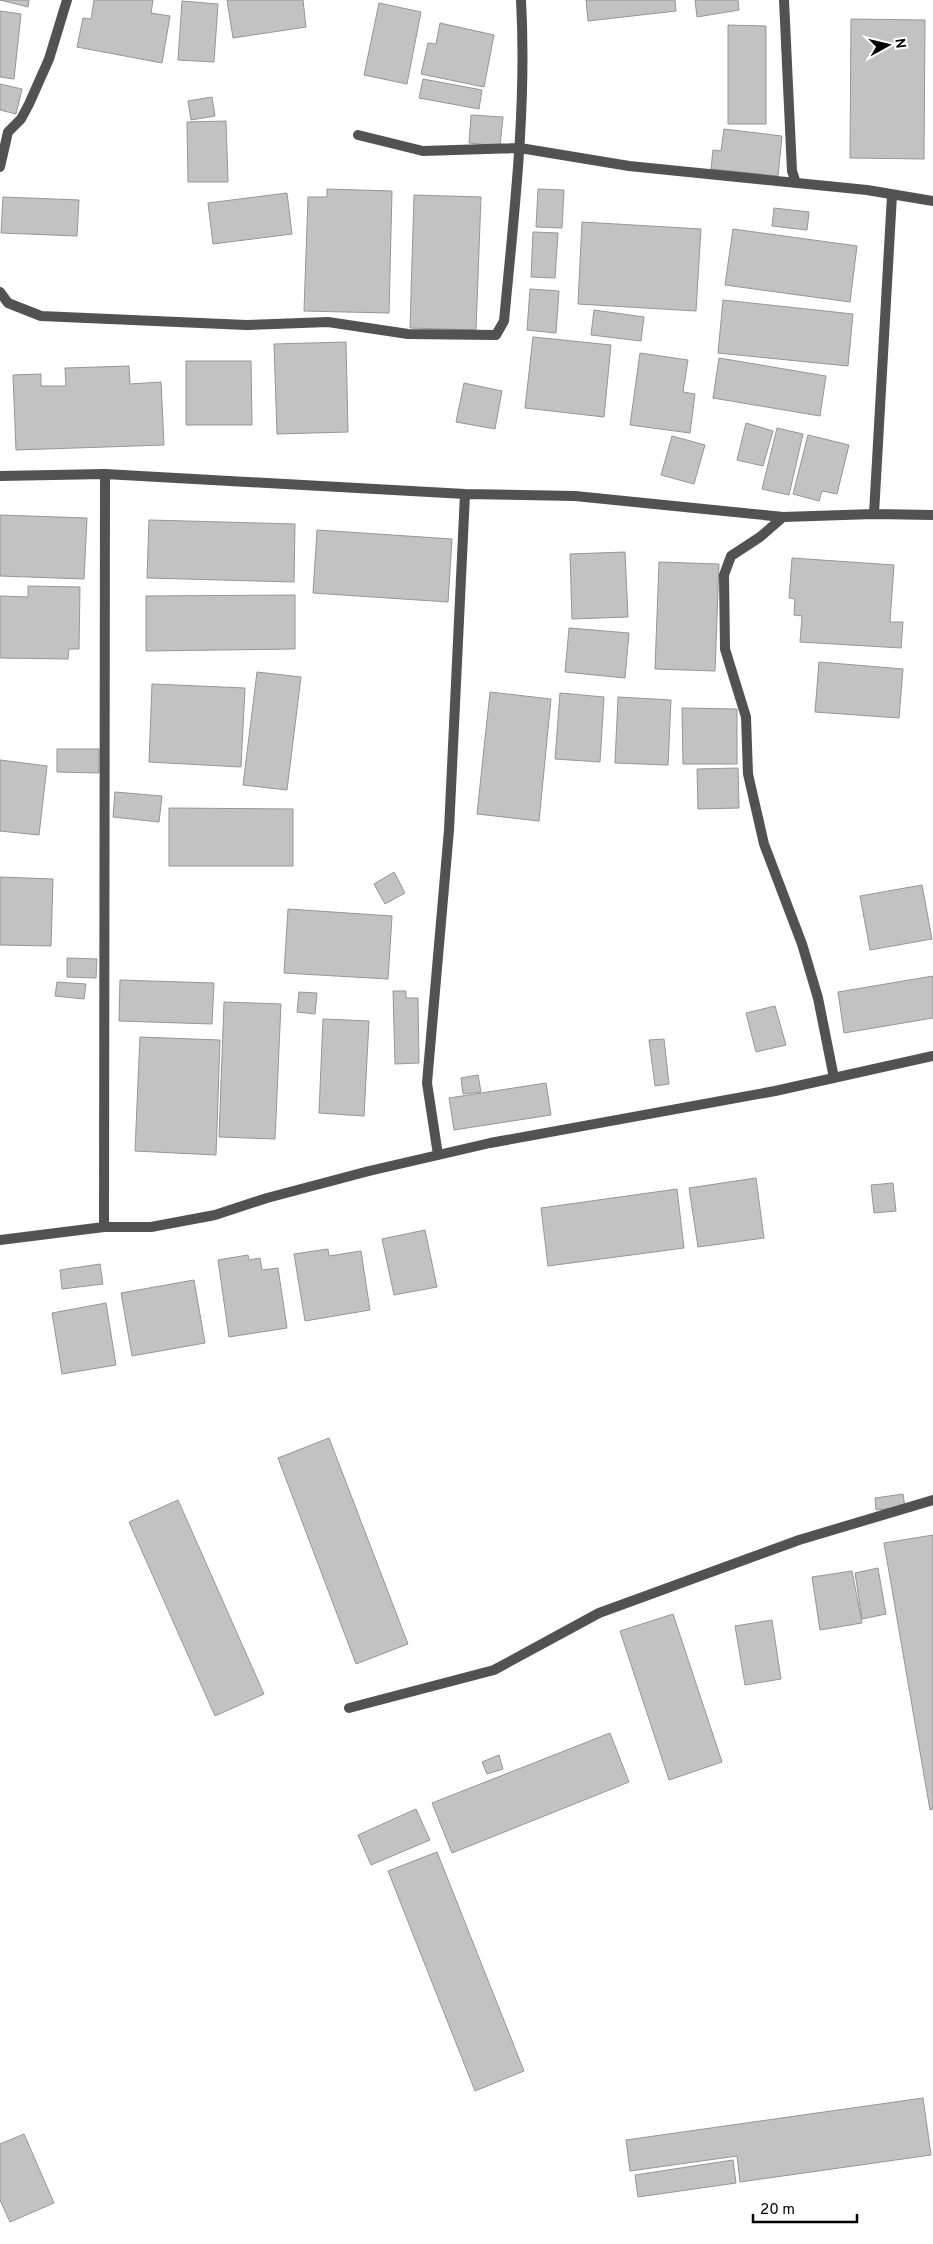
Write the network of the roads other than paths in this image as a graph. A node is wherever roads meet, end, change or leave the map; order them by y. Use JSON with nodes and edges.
{"nodes":[{"id":1,"x":67,"y":0,"type":"edge"},
{"id":2,"x":521,"y":0,"type":"edge"},
{"id":3,"x":784,"y":0,"type":"edge"},
{"id":4,"x":4,"y":132,"type":"edge"},
{"id":5,"x":358,"y":135,"type":"dead end"},
{"id":6,"x":520,"y":148,"type":"junction"},
{"id":7,"x":0,"y":167,"type":"edge"},
{"id":8,"x":796,"y":183,"type":"junction"},
{"id":9,"x":892,"y":195,"type":"junction"},
{"id":10,"x":933,"y":201,"type":"edge"},
{"id":11,"x":0,"y":292,"type":"edge"},
{"id":12,"x":105,"y":474,"type":"junction"},
{"id":13,"x":0,"y":476,"type":"edge"},
{"id":14,"x":465,"y":494,"type":"junction"},
{"id":15,"x":874,"y":514,"type":"junction"},
{"id":16,"x":933,"y":515,"type":"edge"},
{"id":17,"x":783,"y":517,"type":"junction"},
{"id":18,"x":933,"y":1056,"type":"edge"},
{"id":19,"x":834,"y":1078,"type":"junction"},
{"id":20,"x":438,"y":1155,"type":"junction"},
{"id":21,"x":104,"y":1227,"type":"junction"},
{"id":22,"x":0,"y":1240,"type":"edge"},
{"id":23,"x":933,"y":1500,"type":"edge"},
{"id":24,"x":349,"y":1708,"type":"dead end"}],
"edges":[{"from":1,"to":4,"type":"street"},
{"from":2,"to":6,"type":"street"},
{"from":3,"to":8,"type":"street"},
{"from":4,"to":7,"type":"street"},
{"from":5,"to":6,"type":"street"},
{"from":6,"to":8,"type":"street"},
{"from":6,"to":11,"type":"street"},
{"from":8,"to":9,"type":"street"},
{"from":9,"to":10,"type":"street"},
{"from":9,"to":15,"type":"street"},
{"from":12,"to":13,"type":"street"},
{"from":12,"to":14,"type":"street"},
{"from":12,"to":21,"type":"street"},
{"from":14,"to":17,"type":"street"},
{"from":14,"to":20,"type":"street"},
{"from":15,"to":16,"type":"street"},
{"from":15,"to":17,"type":"street"},
{"from":17,"to":19,"type":"street"},
{"from":18,"to":19,"type":"street"},
{"from":19,"to":20,"type":"street"},
{"from":20,"to":21,"type":"street"},
{"from":21,"to":22,"type":"street"},
{"from":23,"to":24,"type":"street"}]}
